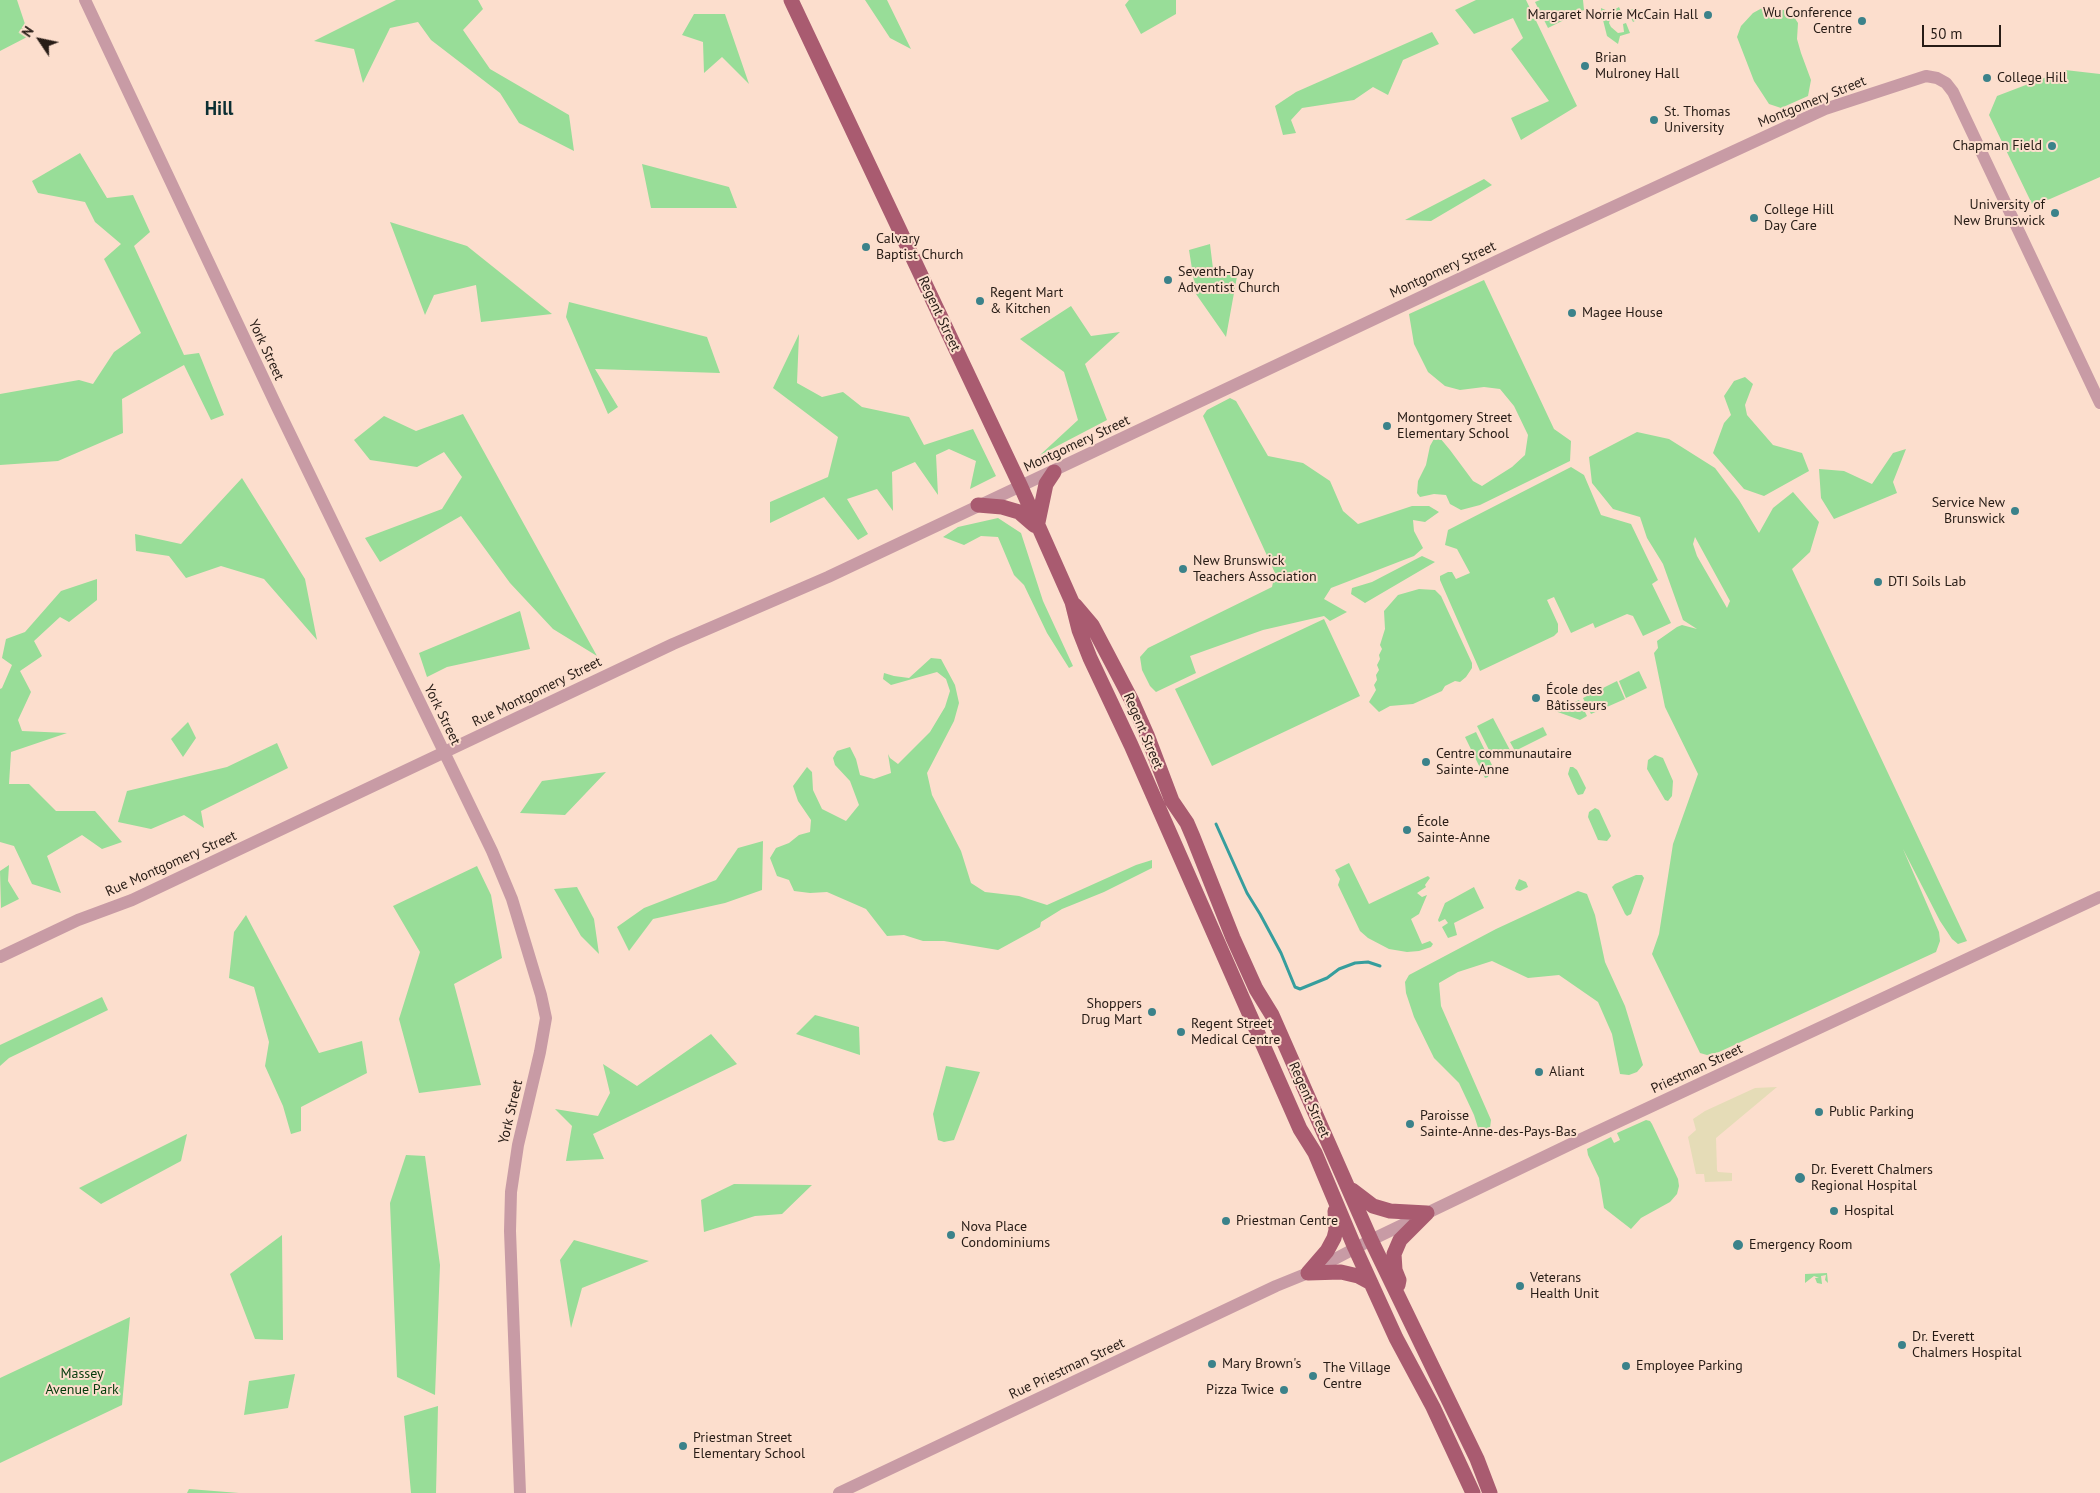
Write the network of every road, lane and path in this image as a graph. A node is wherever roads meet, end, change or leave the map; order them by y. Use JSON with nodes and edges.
{"nodes":[{"id":1,"x":85,"y":0,"type":"edge"},
{"id":2,"x":791,"y":0,"type":"edge"},
{"id":3,"x":2100,"y":403,"type":"edge"},
{"id":4,"x":1054,"y":472,"type":"junction"},
{"id":5,"x":1021,"y":487,"type":"junction"},
{"id":6,"x":978,"y":504,"type":"junction"},
{"id":7,"x":1037,"y":527,"type":"junction"},
{"id":8,"x":1072,"y":602,"type":"junction"},
{"id":9,"x":1131,"y":745,"type":"junction"},
{"id":10,"x":444,"y":754,"type":"junction"},
{"id":11,"x":1157,"y":764,"type":"junction"},
{"id":12,"x":2100,"y":897,"type":"edge"},
{"id":13,"x":1204,"y":910,"type":"junction"},
{"id":14,"x":1233,"y":938,"type":"junction"},
{"id":15,"x":0,"y":957,"type":"edge"},
{"id":16,"x":1348,"y":1186,"type":"junction"},
{"id":17,"x":1333,"y":1194,"type":"junction"},
{"id":18,"x":1426,"y":1213,"type":"junction"},
{"id":19,"x":1371,"y":1240,"type":"junction"},
{"id":20,"x":1355,"y":1248,"type":"junction"},
{"id":21,"x":1308,"y":1273,"type":"junction"},
{"id":22,"x":1371,"y":1283,"type":"junction"},
{"id":23,"x":1396,"y":1294,"type":"junction"},
{"id":24,"x":520,"y":1493,"type":"edge"},
{"id":25,"x":839,"y":1493,"type":"edge"},
{"id":26,"x":1473,"y":1493,"type":"edge"},
{"id":27,"x":1490,"y":1493,"type":"edge"}],
"edges":[{"from":1,"to":10,"type":"street","name":"York Street"},
{"from":2,"to":5,"type":"main road","name":"Regent Street"},
{"from":3,"to":4,"type":"street","name":"Montgomery Street"},
{"from":4,"to":5,"type":"street","name":"Montgomery Street"},
{"from":4,"to":7,"type":"main road"},
{"from":5,"to":6,"type":"street","name":"Montgomery Street"},
{"from":5,"to":7,"type":"main road","name":"Regent Street"},
{"from":6,"to":7,"type":"main road"},
{"from":6,"to":10,"type":"street","name":"Rue Montgomery Street"},
{"from":7,"to":8,"type":"main road","name":"Regent Street"},
{"from":8,"to":9,"type":"main road","name":"Regent Street"},
{"from":8,"to":11,"type":"main road","name":"Regent Street"},
{"from":9,"to":11,"type":"main road"},
{"from":9,"to":13,"type":"main road","name":"Regent Street"},
{"from":10,"to":15,"type":"street","name":"Rue Montgomery Street"},
{"from":10,"to":24,"type":"street","name":"York Street"},
{"from":11,"to":14,"type":"main road","name":"Regent Street"},
{"from":12,"to":18,"type":"street","name":"Priestman Street"},
{"from":13,"to":14,"type":"main road"},
{"from":13,"to":17,"type":"main road","name":"Regent Street"},
{"from":14,"to":16,"type":"main road","name":"Regent Street"},
{"from":16,"to":18,"type":"main road"},
{"from":16,"to":19,"type":"main road","name":"Regent Street"},
{"from":17,"to":20,"type":"main road","name":"Regent Street"},
{"from":17,"to":21,"type":"main road"},
{"from":18,"to":19,"type":"street","name":"Priestman Street"},
{"from":18,"to":23,"type":"main road"},
{"from":19,"to":20,"type":"street","name":"Priestman Street"},
{"from":19,"to":23,"type":"main road","name":"Regent Street"},
{"from":20,"to":21,"type":"street","name":"Priestman Street"},
{"from":20,"to":22,"type":"main road","name":"Regent Street"},
{"from":21,"to":22,"type":"main road"},
{"from":21,"to":25,"type":"street","name":"Rue Priestman Street"},
{"from":22,"to":26,"type":"main road","name":"Regent Street"},
{"from":23,"to":27,"type":"main road","name":"Regent Street"}]}
